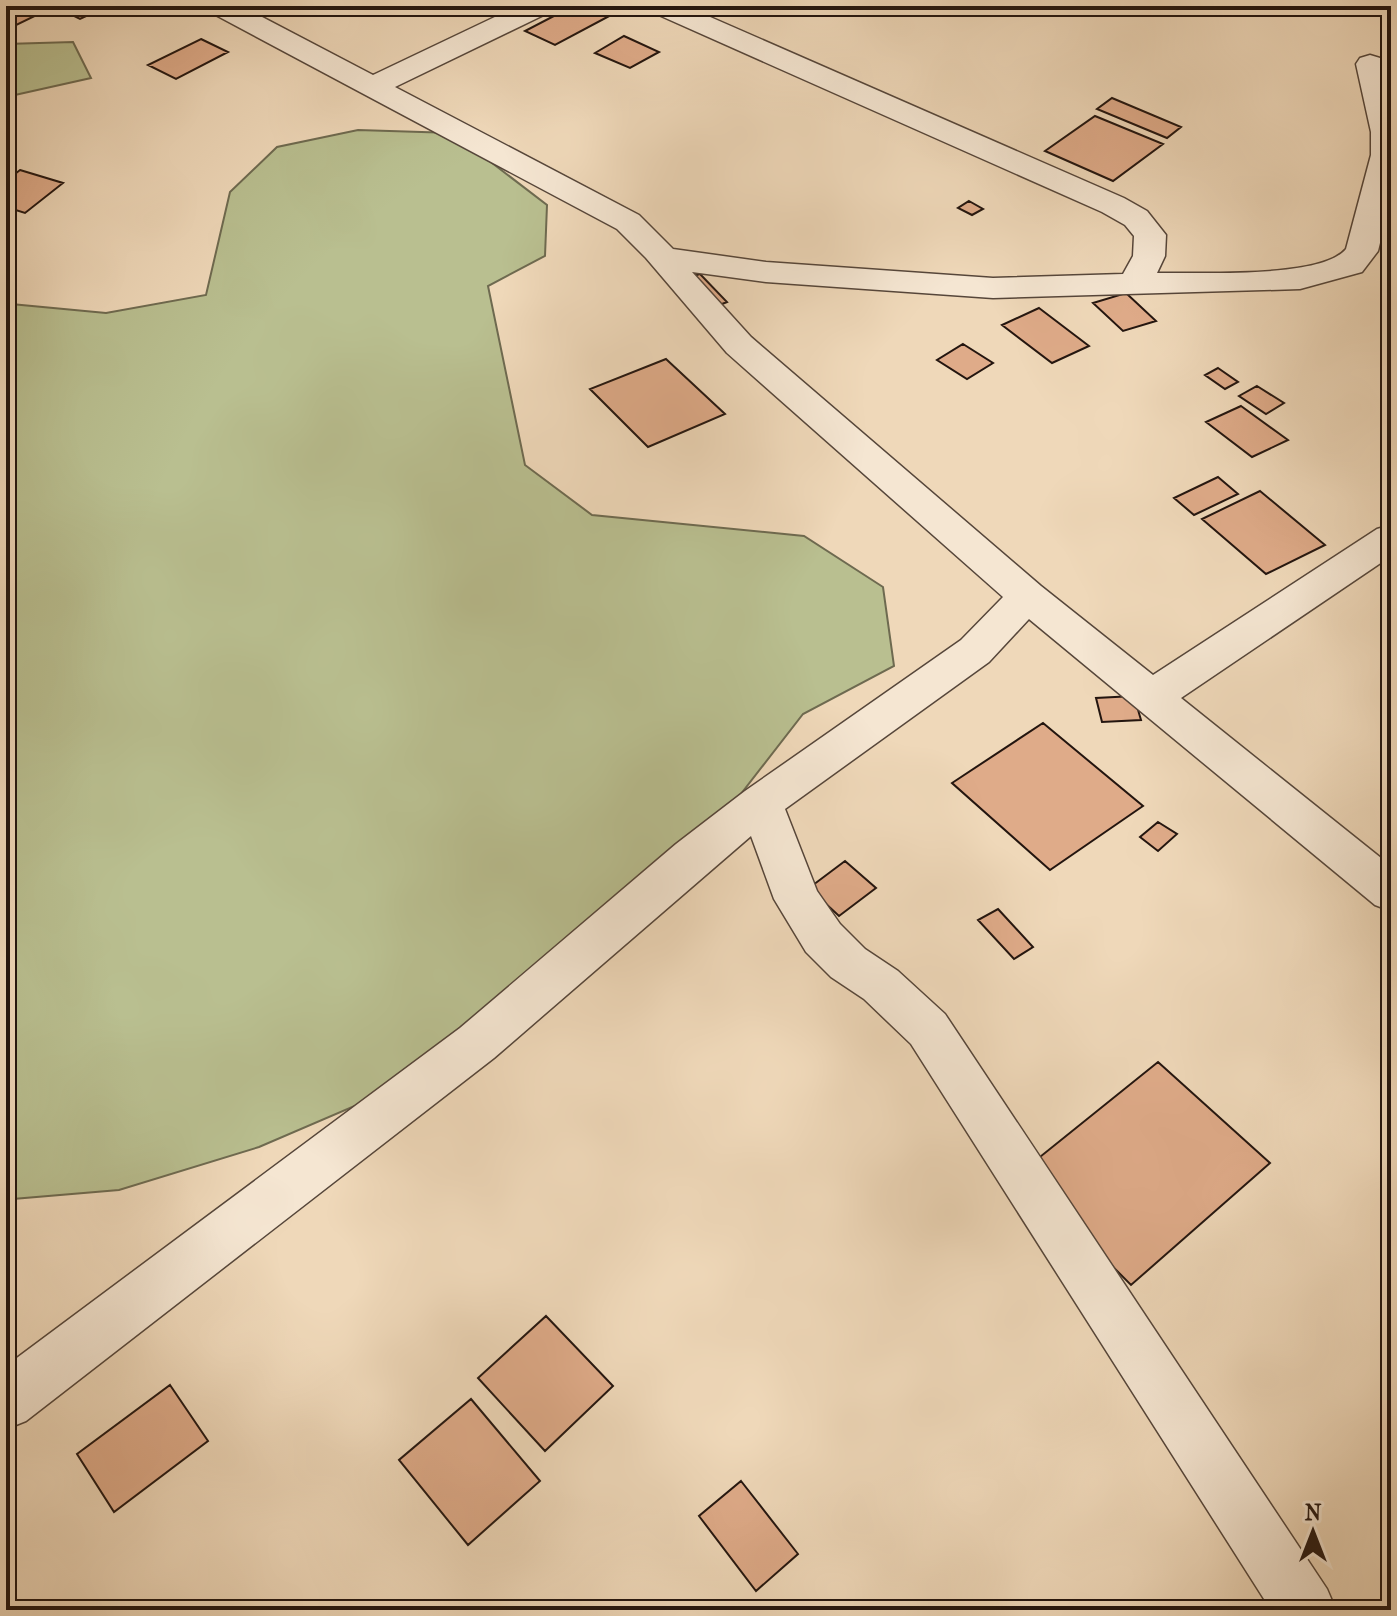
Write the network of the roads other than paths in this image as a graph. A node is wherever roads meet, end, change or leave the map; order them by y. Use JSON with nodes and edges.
{"nodes":[{"id":1,"x":220,"y":6,"type":"edge"},
{"id":2,"x":540,"y":6,"type":"edge"},
{"id":3,"x":662,"y":6,"type":"edge"},
{"id":4,"x":1370,"y":64,"type":"dead end"},
{"id":5,"x":374,"y":86,"type":"junction"},
{"id":6,"x":665,"y":258,"type":"junction"},
{"id":7,"x":1135,"y":284,"type":"junction"},
{"id":8,"x":1391,"y":538,"type":"edge"},
{"id":9,"x":1027,"y":596,"type":"junction"},
{"id":10,"x":1151,"y":697,"type":"junction"},
{"id":11,"x":761,"y":803,"type":"junction"},
{"id":12,"x":1391,"y":892,"type":"edge"},
{"id":13,"x":6,"y":1401,"type":"edge"},
{"id":14,"x":1306,"y":1610,"type":"edge"}],
"edges":[{"from":1,"to":5,"type":"street"},
{"from":2,"to":5,"type":"street"},
{"from":3,"to":7,"type":"street"},
{"from":4,"to":7,"type":"street"},
{"from":5,"to":6,"type":"street"},
{"from":6,"to":7,"type":"street"},
{"from":6,"to":9,"type":"street"},
{"from":8,"to":10,"type":"street"},
{"from":9,"to":10,"type":"street"},
{"from":9,"to":11,"type":"street"},
{"from":10,"to":12,"type":"street"},
{"from":11,"to":13,"type":"street"},
{"from":11,"to":14,"type":"street"}]}
